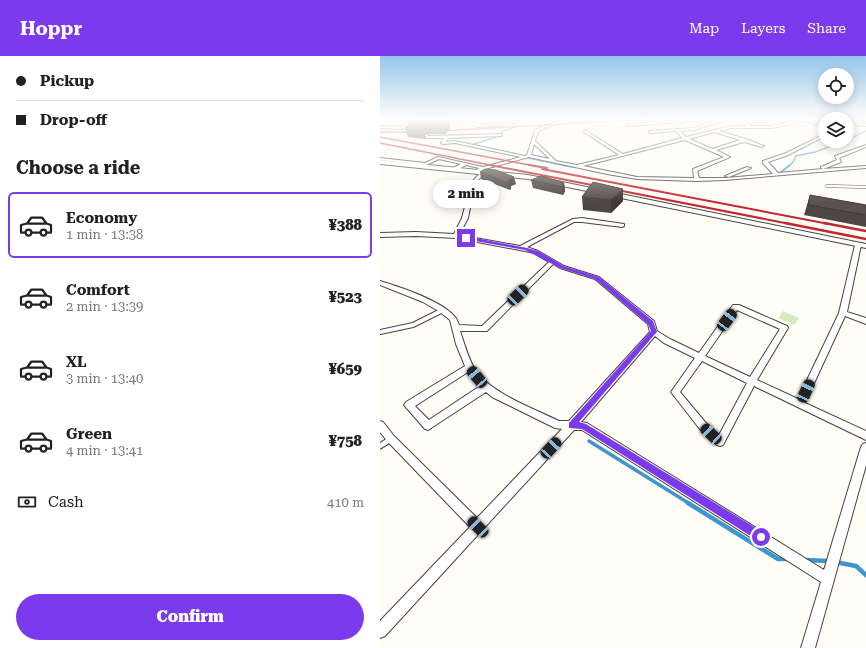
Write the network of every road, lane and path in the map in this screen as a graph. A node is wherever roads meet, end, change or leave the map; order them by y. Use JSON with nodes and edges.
{"nodes":[{"id":1,"x":478,"y":147,"type":"edge"},
{"id":2,"x":531,"y":147,"type":"edge"},
{"id":3,"x":539,"y":147,"type":"edge"},
{"id":4,"x":609,"y":147,"type":"edge"},
{"id":5,"x":653,"y":147,"type":"edge"},
{"id":6,"x":705,"y":147,"type":"edge"},
{"id":7,"x":725,"y":147,"type":"edge"},
{"id":8,"x":802,"y":147,"type":"edge"},
{"id":9,"x":864,"y":147,"type":"edge"},
{"id":10,"x":713,"y":150,"type":"junction"},
{"id":11,"x":622,"y":155,"type":"junction"},
{"id":12,"x":527,"y":156,"type":"junction"},
{"id":13,"x":554,"y":161,"type":"junction"},
{"id":14,"x":381,"y":163,"type":"edge"},
{"id":15,"x":465,"y":163,"type":"junction"},
{"id":16,"x":579,"y":166,"type":"junction"},
{"id":17,"x":866,"y":167,"type":"edge"},
{"id":18,"x":749,"y":168,"type":"dead end"},
{"id":19,"x":455,"y":169,"type":"junction"},
{"id":20,"x":482,"y":170,"type":"junction"},
{"id":21,"x":816,"y":171,"type":"junction"},
{"id":22,"x":776,"y":174,"type":"junction"},
{"id":23,"x":724,"y":179,"type":"junction"},
{"id":24,"x":697,"y":180,"type":"junction"},
{"id":25,"x":827,"y":186,"type":"dead end"},
{"id":26,"x":866,"y":187,"type":"edge"},
{"id":27,"x":622,"y":225,"type":"dead end"},
{"id":28,"x":380,"y":234,"type":"edge"},
{"id":29,"x":456,"y":236,"type":"junction"},
{"id":30,"x":858,"y":245,"type":"junction"},
{"id":31,"x":866,"y":246,"type":"edge"},
{"id":32,"x":521,"y":248,"type":"junction"},
{"id":33,"x":552,"y":262,"type":"junction"},
{"id":34,"x":380,"y":283,"type":"edge"},
{"id":35,"x":444,"y":310,"type":"junction"},
{"id":36,"x":843,"y":313,"type":"junction"},
{"id":37,"x":866,"y":321,"type":"edge"},
{"id":38,"x":456,"y":328,"type":"junction"},
{"id":39,"x":380,"y":332,"type":"edge"},
{"id":40,"x":654,"y":332,"type":"junction"},
{"id":41,"x":700,"y":356,"type":"junction"},
{"id":42,"x":470,"y":367,"type":"junction"},
{"id":43,"x":752,"y":382,"type":"junction"},
{"id":44,"x":486,"y":387,"type":"junction"},
{"id":45,"x":800,"y":404,"type":"junction"},
{"id":46,"x":380,"y":425,"type":"edge"},
{"id":47,"x":572,"y":425,"type":"junction"},
{"id":48,"x":866,"y":436,"type":"edge"},
{"id":49,"x":391,"y":439,"type":"junction"},
{"id":50,"x":380,"y":446,"type":"edge"},
{"id":51,"x":866,"y":447,"type":"edge"},
{"id":52,"x":478,"y":527,"type":"junction"},
{"id":53,"x":828,"y":579,"type":"junction"},
{"id":54,"x":380,"y":631,"type":"edge"},
{"id":55,"x":808,"y":648,"type":"edge"}],
"edges":[{"from":1,"to":12,"type":"street"},
{"from":2,"to":12,"type":"street"},
{"from":3,"to":13,"type":"street"},
{"from":4,"to":11,"type":"street"},
{"from":5,"to":11,"type":"street"},
{"from":6,"to":10,"type":"street"},
{"from":7,"to":10,"type":"street"},
{"from":8,"to":22,"type":"street"},
{"from":9,"to":21,"type":"street"},
{"from":10,"to":24,"type":"street"},
{"from":11,"to":16,"type":"street"},
{"from":12,"to":13,"type":"street"},
{"from":12,"to":20,"type":"street"},
{"from":13,"to":16,"type":"street"},
{"from":14,"to":15,"type":"street"},
{"from":14,"to":19,"type":"street"},
{"from":15,"to":19,"type":"street"},
{"from":15,"to":20,"type":"street"},
{"from":16,"to":24,"type":"street"},
{"from":17,"to":21,"type":"street"},
{"from":18,"to":23,"type":"street"},
{"from":19,"to":20,"type":"street"},
{"from":20,"to":29,"type":"street"},
{"from":20,"to":30,"type":"street"},
{"from":21,"to":22,"type":"street"},
{"from":22,"to":23,"type":"street"},
{"from":23,"to":24,"type":"street"},
{"from":25,"to":26,"type":"lane"},
{"from":27,"to":32,"type":"street"},
{"from":28,"to":29,"type":"street"},
{"from":29,"to":32,"type":"street"},
{"from":30,"to":31,"type":"street"},
{"from":30,"to":36,"type":"street"},
{"from":32,"to":33,"type":"street"},
{"from":33,"to":38,"type":"street"},
{"from":33,"to":40,"type":"street"},
{"from":34,"to":35,"type":"street"},
{"from":35,"to":38,"type":"street"},
{"from":35,"to":39,"type":"lane"},
{"from":36,"to":37,"type":"street"},
{"from":36,"to":45,"type":"street"},
{"from":38,"to":42,"type":"street"},
{"from":40,"to":41,"type":"street"},
{"from":40,"to":47,"type":"street"},
{"from":41,"to":43,"type":"street"},
{"from":41,"to":43,"type":"street"},
{"from":41,"to":43,"type":"street"},
{"from":42,"to":44,"type":"street"},
{"from":42,"to":44,"type":"street"},
{"from":43,"to":45,"type":"street"},
{"from":44,"to":47,"type":"street"},
{"from":45,"to":48,"type":"street"},
{"from":46,"to":49,"type":"street"},
{"from":47,"to":52,"type":"street"},
{"from":47,"to":53,"type":"street"},
{"from":49,"to":50,"type":"lane"},
{"from":49,"to":52,"type":"street"},
{"from":51,"to":53,"type":"street"},
{"from":52,"to":54,"type":"street"},
{"from":53,"to":55,"type":"street"}]}
